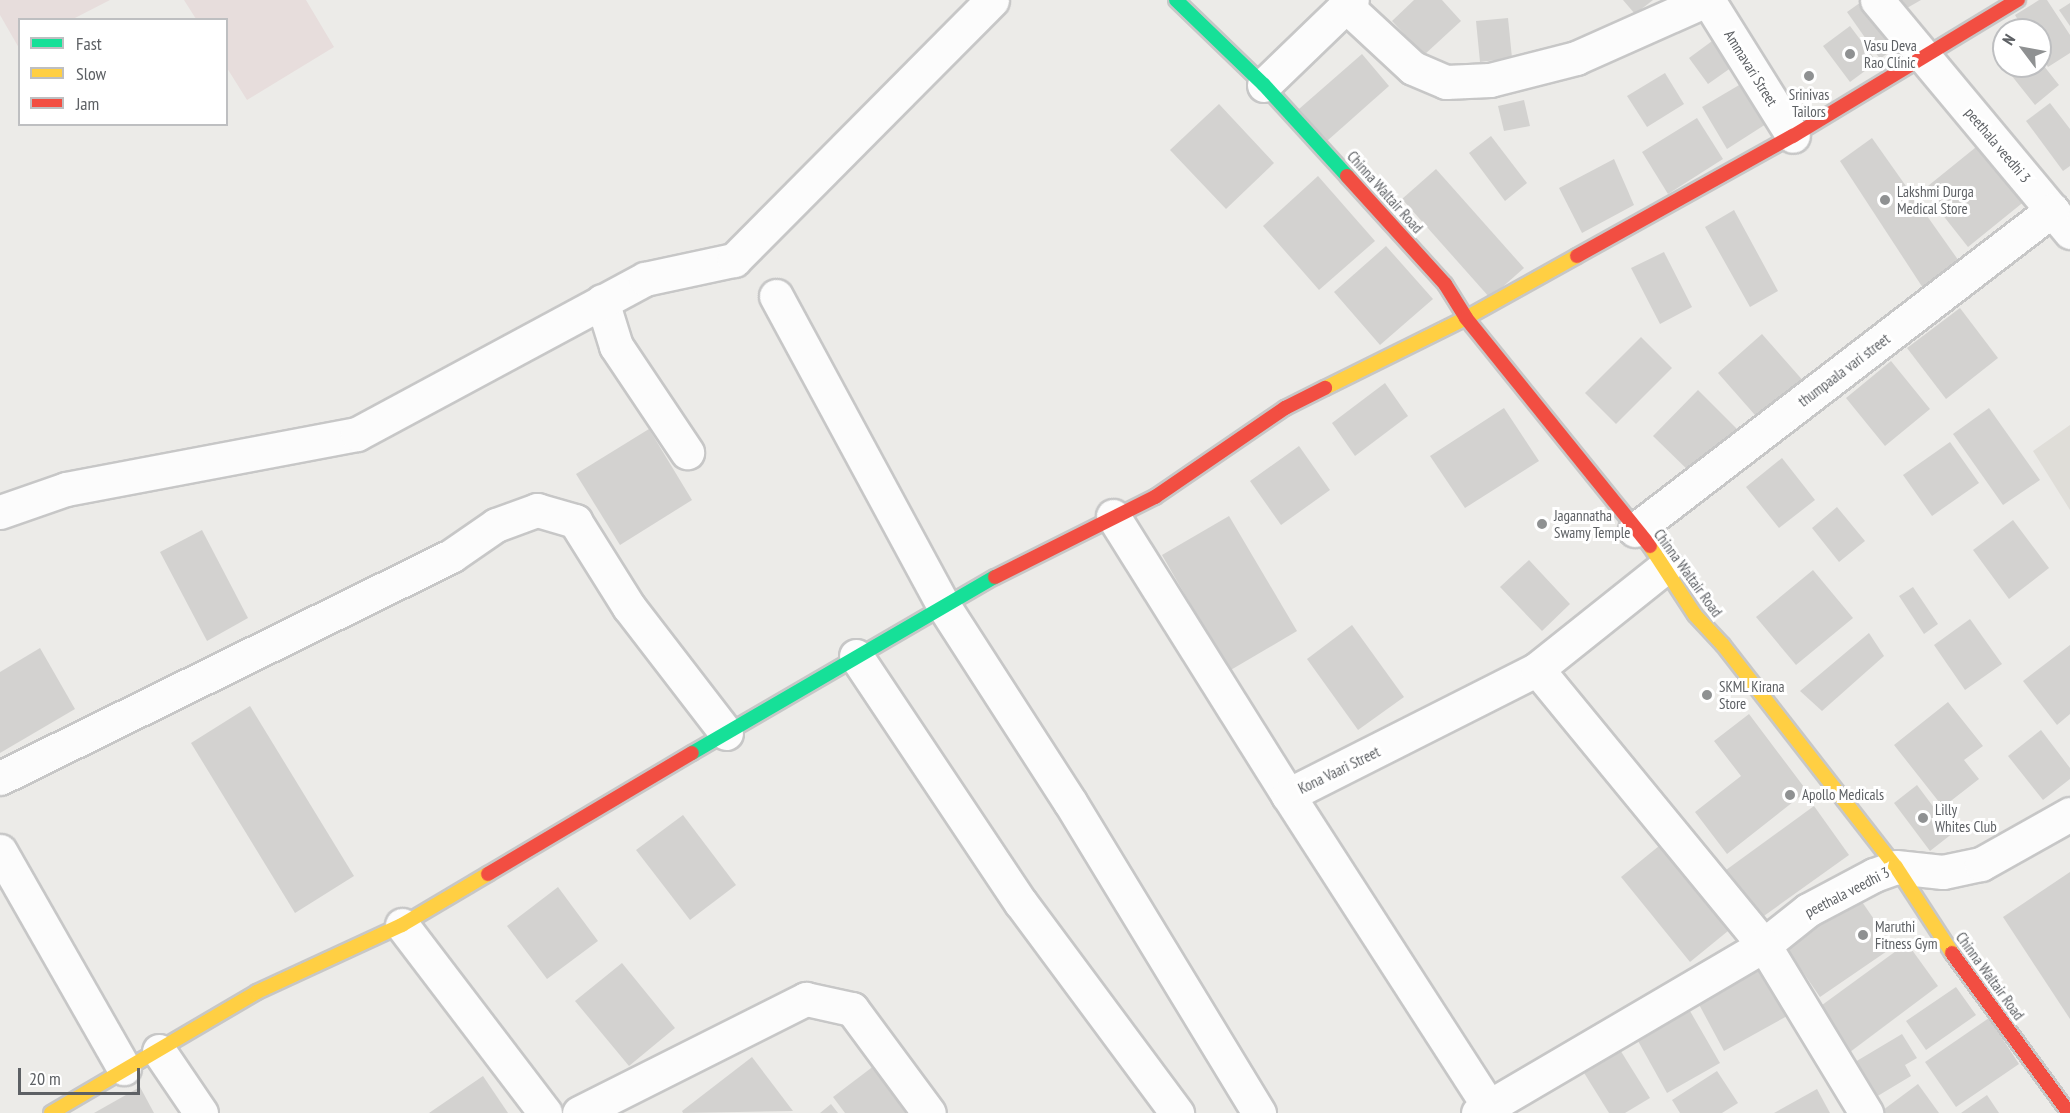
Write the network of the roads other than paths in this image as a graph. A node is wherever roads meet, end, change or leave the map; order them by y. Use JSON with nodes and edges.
{"nodes":[{"id":1,"x":992,"y":0,"type":"edge"},
{"id":2,"x":1176,"y":0,"type":"edge"},
{"id":3,"x":1707,"y":0,"type":"edge"},
{"id":4,"x":1877,"y":0,"type":"edge"},
{"id":5,"x":2018,"y":0,"type":"edge"},
{"id":6,"x":1349,"y":3,"type":"edge"},
{"id":7,"x":1923,"y":59,"type":"junction"},
{"id":8,"x":1264,"y":85,"type":"junction"},
{"id":9,"x":1793,"y":136,"type":"junction"},
{"id":10,"x":2064,"y":223,"type":"edge"},
{"id":11,"x":776,"y":296,"type":"dead end"},
{"id":12,"x":602,"y":301,"type":"junction"},
{"id":13,"x":1466,"y":318,"type":"junction"},
{"id":14,"x":687,"y":452,"type":"dead end"},
{"id":15,"x":0,"y":512,"type":"edge"},
{"id":16,"x":1113,"y":516,"type":"junction"},
{"id":17,"x":1635,"y":530,"type":"junction"},
{"id":18,"x":1666,"y":566,"type":"junction"},
{"id":19,"x":943,"y":605,"type":"junction"},
{"id":20,"x":856,"y":656,"type":"junction"},
{"id":21,"x":1537,"y":669,"type":"junction"},
{"id":22,"x":726,"y":733,"type":"junction"},
{"id":23,"x":0,"y":778,"type":"edge"},
{"id":24,"x":1288,"y":795,"type":"junction"},
{"id":25,"x":2070,"y":814,"type":"edge"},
{"id":26,"x":0,"y":851,"type":"edge"},
{"id":27,"x":1896,"y":867,"type":"junction"},
{"id":28,"x":402,"y":925,"type":"junction"},
{"id":29,"x":1764,"y":945,"type":"junction"},
{"id":30,"x":159,"y":1051,"type":"junction"},
{"id":31,"x":124,"y":1068,"type":"junction"},
{"id":32,"x":1486,"y":1111,"type":"edge"},
{"id":33,"x":51,"y":1113,"type":"edge"},
{"id":34,"x":201,"y":1113,"type":"edge"},
{"id":35,"x":545,"y":1113,"type":"edge"},
{"id":36,"x":579,"y":1113,"type":"edge"},
{"id":37,"x":928,"y":1113,"type":"edge"},
{"id":38,"x":1177,"y":1113,"type":"edge"},
{"id":39,"x":1259,"y":1113,"type":"edge"},
{"id":40,"x":1866,"y":1113,"type":"edge"},
{"id":41,"x":2069,"y":1113,"type":"edge"}],
"edges":[{"from":1,"to":12,"type":"street"},
{"from":2,"to":8,"type":"street","name":"Chinna Waltair Road"},
{"from":3,"to":6,"type":"street"},
{"from":3,"to":9,"type":"street","name":"Ammavari Street"},
{"from":4,"to":7,"type":"street","name":"peethala veedhi 3"},
{"from":5,"to":7,"type":"street"},
{"from":6,"to":8,"type":"street"},
{"from":7,"to":9,"type":"street"},
{"from":7,"to":10,"type":"street","name":"peethala veedhi 3"},
{"from":8,"to":13,"type":"street","name":"Chinna Waltair Road"},
{"from":9,"to":13,"type":"street"},
{"from":10,"to":17,"type":"street","name":"thumpaala vari street"},
{"from":11,"to":19,"type":"street"},
{"from":12,"to":14,"type":"street"},
{"from":12,"to":15,"type":"street"},
{"from":13,"to":16,"type":"street"},
{"from":13,"to":17,"type":"street","name":"Chinna Waltair Road"},
{"from":16,"to":19,"type":"street"},
{"from":16,"to":24,"type":"street","name":"Kona Vaari Street"},
{"from":17,"to":18,"type":"street","name":"Chinna Waltair Road"},
{"from":18,"to":21,"type":"street","name":"Kona Vaari Street"},
{"from":18,"to":27,"type":"street","name":"Chinna Waltair Road"},
{"from":19,"to":20,"type":"street"},
{"from":19,"to":39,"type":"street"},
{"from":20,"to":22,"type":"street"},
{"from":20,"to":38,"type":"street"},
{"from":21,"to":24,"type":"street","name":"Kona Vaari Street"},
{"from":21,"to":29,"type":"street"},
{"from":22,"to":23,"type":"street"},
{"from":22,"to":28,"type":"street"},
{"from":24,"to":32,"type":"street"},
{"from":25,"to":27,"type":"street","name":"peethala veedhi 3"},
{"from":26,"to":31,"type":"street"},
{"from":27,"to":29,"type":"street","name":"peethala veedhi 3"},
{"from":27,"to":41,"type":"street","name":"Chinna Waltair Road"},
{"from":28,"to":30,"type":"street"},
{"from":28,"to":35,"type":"street"},
{"from":29,"to":32,"type":"street","name":"peethala veedhi 3"},
{"from":29,"to":40,"type":"street"},
{"from":30,"to":31,"type":"street"},
{"from":30,"to":34,"type":"street"},
{"from":31,"to":33,"type":"street"},
{"from":36,"to":37,"type":"street"}]}
